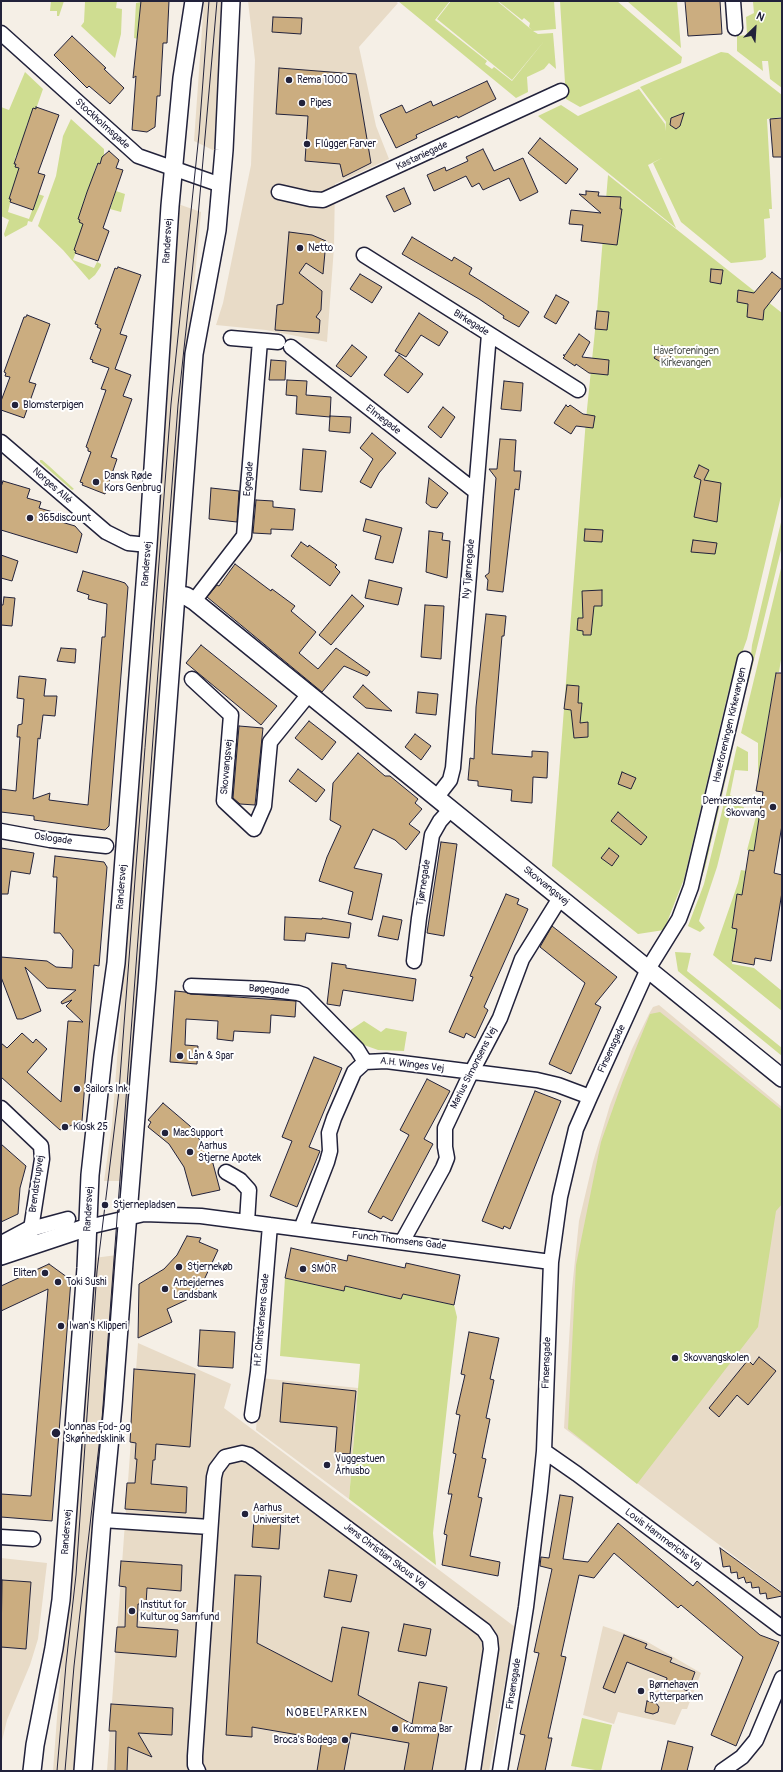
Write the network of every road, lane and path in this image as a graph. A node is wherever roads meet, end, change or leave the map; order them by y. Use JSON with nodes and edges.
{"nodes":[{"id":1,"x":194,"y":1,"type":"edge"},
{"id":2,"x":231,"y":1,"type":"edge"},
{"id":3,"x":733,"y":1,"type":"edge"},
{"id":4,"x":734,"y":28,"type":"dead end"},
{"id":5,"x":1,"y":33,"type":"edge"},
{"id":6,"x":562,"y":91,"type":"dead end"},
{"id":7,"x":174,"y":169,"type":"junction"},
{"id":8,"x":221,"y":185,"type":"junction"},
{"id":9,"x":279,"y":192,"type":"dead end"},
{"id":10,"x":364,"y":255,"type":"dead end"},
{"id":11,"x":489,"y":334,"type":"junction"},
{"id":12,"x":231,"y":338,"type":"dead end"},
{"id":13,"x":260,"y":341,"type":"junction"},
{"id":14,"x":578,"y":390,"type":"dead end"},
{"id":15,"x":1,"y":442,"type":"edge"},
{"id":16,"x":475,"y":491,"type":"junction"},
{"id":17,"x":148,"y":544,"type":"junction"},
{"id":18,"x":176,"y":594,"type":"junction"},
{"id":19,"x":194,"y":601,"type":"junction"},
{"id":20,"x":746,"y":659,"type":"dead end"},
{"id":21,"x":192,"y":679,"type":"dead end"},
{"id":22,"x":309,"y":694,"type":"junction"},
{"id":23,"x":436,"y":798,"type":"junction"},
{"id":24,"x":450,"y":810,"type":"junction"},
{"id":25,"x":1,"y":831,"type":"edge"},
{"id":26,"x":106,"y":846,"type":"dead end"},
{"id":27,"x":560,"y":898,"type":"junction"},
{"id":28,"x":414,"y":961,"type":"dead end"},
{"id":29,"x":648,"y":969,"type":"junction"},
{"id":30,"x":191,"y":986,"type":"dead end"},
{"id":31,"x":365,"y":1062,"type":"junction"},
{"id":32,"x":471,"y":1072,"type":"junction"},
{"id":33,"x":782,"y":1078,"type":"edge"},
{"id":34,"x":590,"y":1097,"type":"junction"},
{"id":35,"x":1,"y":1108,"type":"edge"},
{"id":36,"x":226,"y":1172,"type":"dead end"},
{"id":37,"x":128,"y":1216,"type":"junction"},
{"id":38,"x":68,"y":1219,"type":"dead end"},
{"id":39,"x":247,"y":1222,"type":"junction"},
{"id":40,"x":270,"y":1225,"type":"junction"},
{"id":41,"x":88,"y":1227,"type":"junction"},
{"id":42,"x":301,"y":1228,"type":"junction"},
{"id":43,"x":31,"y":1230,"type":"junction"},
{"id":44,"x":402,"y":1242,"type":"junction"},
{"id":45,"x":1,"y":1246,"type":"edge"},
{"id":46,"x":1,"y":1256,"type":"edge"},
{"id":47,"x":552,"y":1262,"type":"junction"},
{"id":48,"x":252,"y":1416,"type":"dead end"},
{"id":49,"x":544,"y":1451,"type":"junction"},
{"id":50,"x":102,"y":1520,"type":"junction"},
{"id":51,"x":210,"y":1528,"type":"junction"},
{"id":52,"x":1,"y":1537,"type":"edge"},
{"id":53,"x":33,"y":1539,"type":"dead end"},
{"id":54,"x":782,"y":1628,"type":"edge"},
{"id":55,"x":782,"y":1678,"type":"edge"},
{"id":56,"x":32,"y":1771,"type":"edge"},
{"id":57,"x":83,"y":1771,"type":"edge"},
{"id":58,"x":198,"y":1771,"type":"edge"},
{"id":59,"x":473,"y":1771,"type":"edge"},
{"id":60,"x":500,"y":1771,"type":"edge"},
{"id":61,"x":722,"y":1771,"type":"edge"}],
"edges":[{"from":1,"to":7,"type":"street","name":"Randersvej"},
{"from":2,"to":8,"type":"street"},
{"from":3,"to":4,"type":"street"},
{"from":5,"to":7,"type":"street","name":"Stockholmsgade"},
{"from":6,"to":9,"type":"street","name":"Kastaniegade"},
{"from":7,"to":8,"type":"street","name":"Stockholmsgade"},
{"from":7,"to":17,"type":"street","name":"Randersvej"},
{"from":8,"to":18,"type":"street"},
{"from":10,"to":11,"type":"street","name":"Birkegade"},
{"from":11,"to":14,"type":"street","name":"Birkegade"},
{"from":11,"to":16,"type":"street","name":"Ny Tjørnegade"},
{"from":12,"to":13,"type":"street"},
{"from":13,"to":16,"type":"street","name":"Elmegade"},
{"from":13,"to":19,"type":"street","name":"Egegade"},
{"from":15,"to":17,"type":"street","name":"Norges Allé"},
{"from":16,"to":23,"type":"street","name":"Ny Tjørnegade"},
{"from":17,"to":41,"type":"street","name":"Randersvej"},
{"from":18,"to":19,"type":"street","name":"Skovvangsvej"},
{"from":18,"to":37,"type":"street"},
{"from":19,"to":22,"type":"street","name":"Skovvangsvej"},
{"from":20,"to":29,"type":"street","name":"Haveforeningen Kirkevangen"},
{"from":21,"to":22,"type":"street","name":"Skovvangsvej"},
{"from":22,"to":23,"type":"street","name":"Skovvangsvej"},
{"from":23,"to":24,"type":"street","name":"Skovvangsvej"},
{"from":24,"to":27,"type":"street","name":"Skovvangsvej"},
{"from":24,"to":28,"type":"street","name":"Tjørnegade"},
{"from":25,"to":26,"type":"street","name":"Oslogade"},
{"from":27,"to":29,"type":"street","name":"Skovvangsvej"},
{"from":27,"to":32,"type":"street","name":"Marius Simonsens Vej"},
{"from":29,"to":33,"type":"street","name":"Skovvangsvej"},
{"from":29,"to":34,"type":"street","name":"Finsensgade"},
{"from":30,"to":31,"type":"street","name":"Bøgegade"},
{"from":31,"to":32,"type":"street","name":"A.H. Winges Vej"},
{"from":31,"to":42,"type":"street","name":"A.H. Winges Vej"},
{"from":32,"to":34,"type":"street","name":"A.H. Winges Vej"},
{"from":32,"to":44,"type":"street","name":"Marius Simonsens Vej"},
{"from":34,"to":47,"type":"street","name":"Finsensgade"},
{"from":35,"to":43,"type":"street","name":"Brendstrupvej"},
{"from":36,"to":39,"type":"street"},
{"from":37,"to":39,"type":"street","name":"Funch Thomsens Gade"},
{"from":37,"to":41,"type":"street","name":"Funch Thomsens Gade"},
{"from":37,"to":50,"type":"street"},
{"from":38,"to":43,"type":"street"},
{"from":39,"to":40,"type":"street","name":"Funch Thomsens Gade"},
{"from":40,"to":42,"type":"street","name":"Funch Thomsens Gade"},
{"from":40,"to":48,"type":"street","name":"H.P. Christensens Gade"},
{"from":41,"to":46,"type":"street"},
{"from":41,"to":56,"type":"street","name":"Randersvej"},
{"from":42,"to":44,"type":"street","name":"Funch Thomsens Gade"},
{"from":43,"to":45,"type":"street"},
{"from":44,"to":47,"type":"street","name":"Funch Thomsens Gade"},
{"from":47,"to":49,"type":"street","name":"Finsensgade"},
{"from":49,"to":54,"type":"street","name":"Louis Hammerichs Vej"},
{"from":49,"to":60,"type":"street","name":"Finsensgade"},
{"from":50,"to":51,"type":"street"},
{"from":50,"to":57,"type":"street"},
{"from":51,"to":58,"type":"street","name":"Jens Christian Skous Vej"},
{"from":51,"to":59,"type":"street","name":"Jens Christian Skous Vej"},
{"from":52,"to":53,"type":"street"},
{"from":55,"to":61,"type":"street"}]}
